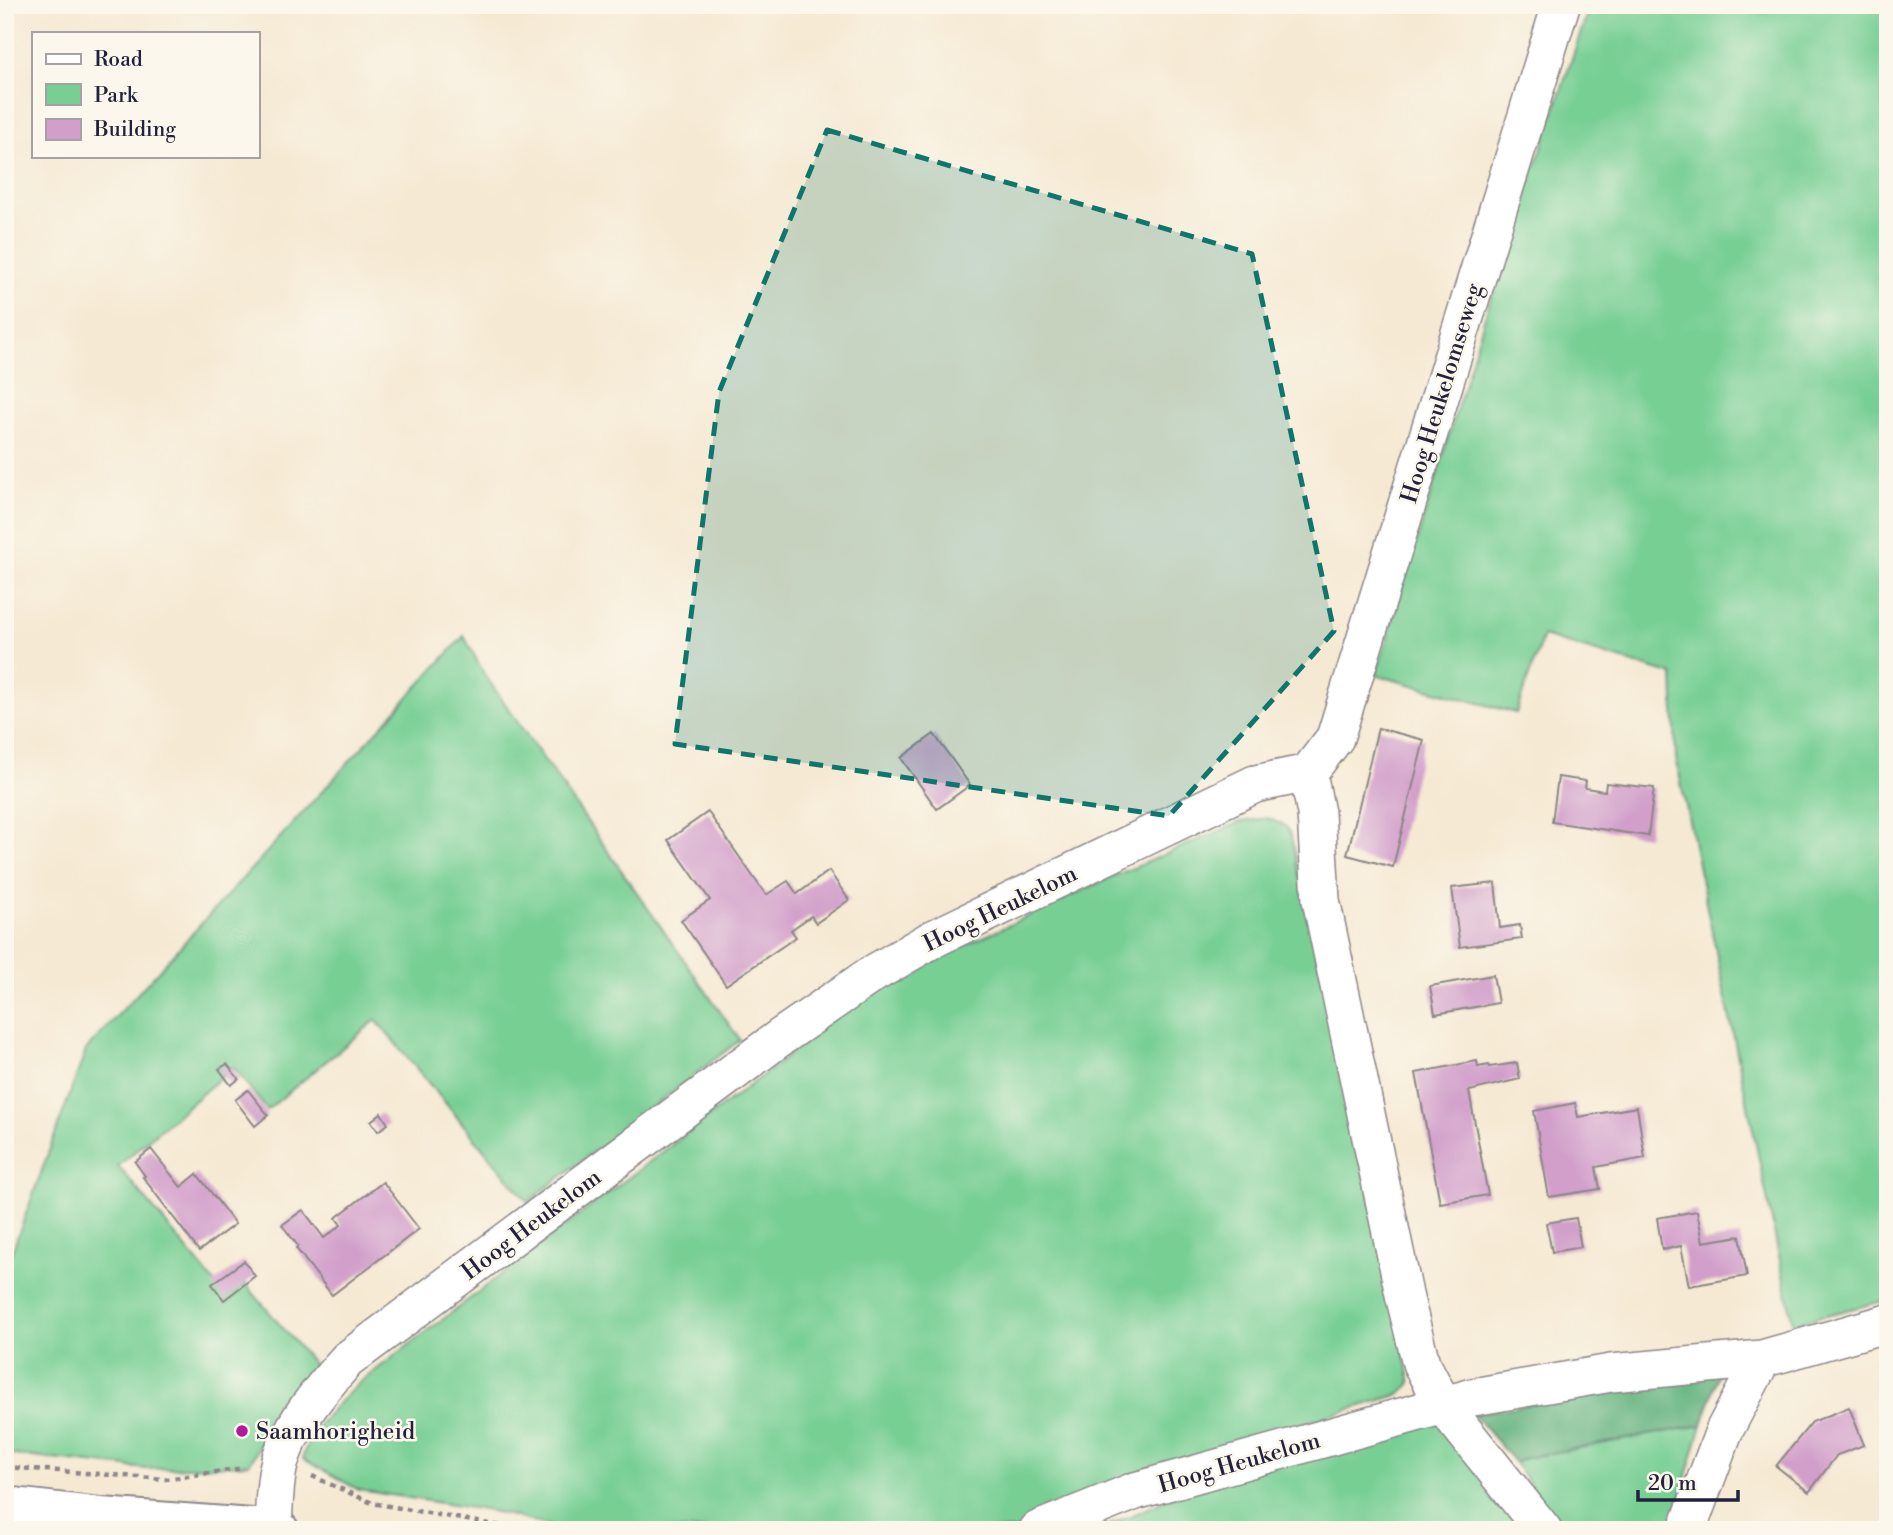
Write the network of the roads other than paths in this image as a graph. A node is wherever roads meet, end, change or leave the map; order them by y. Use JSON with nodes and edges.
{"nodes":[{"id":1,"x":1561,"y":5,"type":"edge"},
{"id":2,"x":1308,"y":774,"type":"junction"},
{"id":3,"x":1888,"y":1323,"type":"edge"},
{"id":4,"x":1762,"y":1359,"type":"junction"},
{"id":5,"x":1443,"y":1405,"type":"junction"},
{"id":6,"x":5,"y":1506,"type":"edge"},
{"id":7,"x":273,"y":1529,"type":"edge"},
{"id":8,"x":279,"y":1530,"type":"edge"},
{"id":9,"x":1038,"y":1530,"type":"edge"},
{"id":10,"x":1543,"y":1530,"type":"edge"},
{"id":11,"x":1687,"y":1530,"type":"edge"}],
"edges":[{"from":1,"to":2,"type":"street","name":"Hoog Heukelomseweg"},
{"from":2,"to":5,"type":"street"},
{"from":2,"to":7,"type":"street","name":"Hoog Heukelom"},
{"from":3,"to":4,"type":"street","name":"Hoog Heukelom"},
{"from":4,"to":5,"type":"street","name":"Hoog Heukelom"},
{"from":4,"to":11,"type":"street"},
{"from":5,"to":9,"type":"street","name":"Hoog Heukelom"},
{"from":5,"to":10,"type":"street"},
{"from":6,"to":7,"type":"street"},
{"from":7,"to":8,"type":"street"}]}
